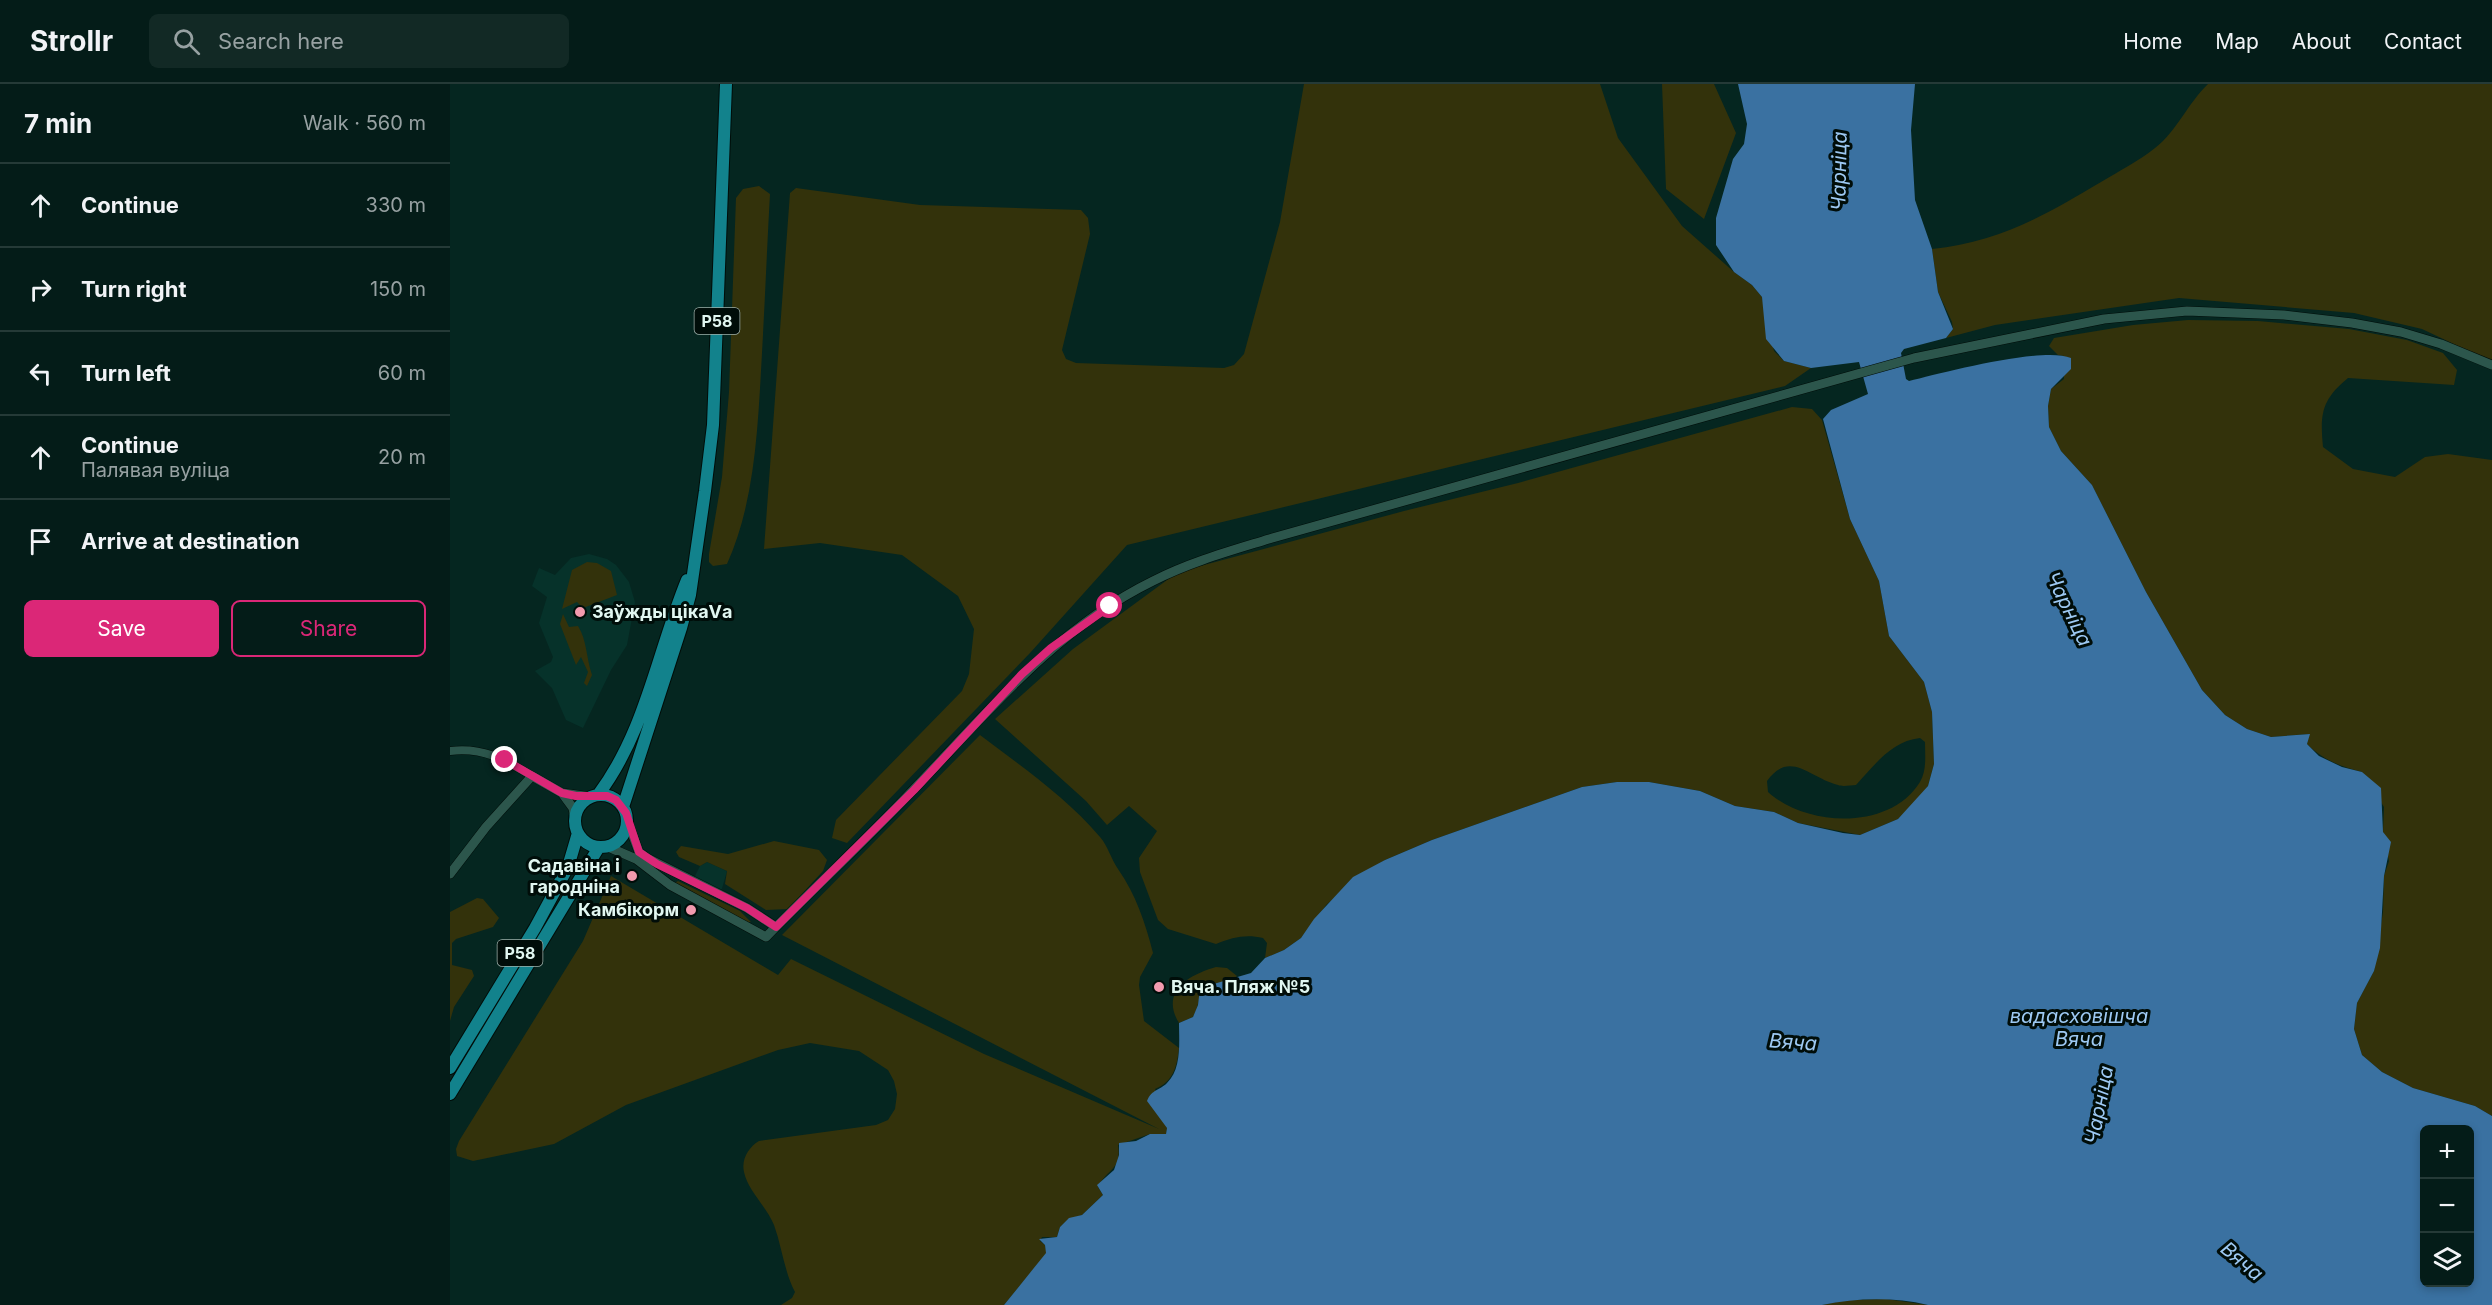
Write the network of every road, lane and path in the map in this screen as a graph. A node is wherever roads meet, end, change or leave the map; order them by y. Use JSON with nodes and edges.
{"nodes":[{"id":1,"x":726,"y":84,"type":"edge"},
{"id":2,"x":2492,"y":365,"type":"edge"},
{"id":3,"x":692,"y":567,"type":"junction"},
{"id":4,"x":450,"y":752,"type":"edge"},
{"id":5,"x":532,"y":776,"type":"junction"},
{"id":6,"x":562,"y":793,"type":"junction"},
{"id":7,"x":594,"y":796,"type":"junction"},
{"id":8,"x":623,"y":807,"type":"junction"},
{"id":9,"x":627,"y":820,"type":"junction"},
{"id":10,"x":577,"y":830,"type":"junction"},
{"id":11,"x":603,"y":847,"type":"junction"},
{"id":12,"x":450,"y":874,"type":"edge"},
{"id":13,"x":776,"y":927,"type":"junction"},
{"id":14,"x":450,"y":1068,"type":"edge"},
{"id":15,"x":450,"y":1094,"type":"edge"}],
"edges":[{"from":1,"to":3,"type":"main road","number":"Р58"},
{"from":2,"to":13,"type":"street"},
{"from":3,"to":7,"type":"main road","number":"Р58"},
{"from":3,"to":8,"type":"main road","number":"Р58"},
{"from":4,"to":5,"type":"street"},
{"from":5,"to":6,"type":"street"},
{"from":5,"to":12,"type":"street"},
{"from":6,"to":7,"type":"street"},
{"from":6,"to":10,"type":"street"},
{"from":7,"to":8,"type":"main road"},
{"from":7,"to":10,"type":"main road","number":"Р58"},
{"from":8,"to":9,"type":"main road"},
{"from":9,"to":11,"type":"main road","number":"Р58"},
{"from":9,"to":13,"type":"street"},
{"from":10,"to":11,"type":"main road"},
{"from":10,"to":14,"type":"main road","number":"Р58"},
{"from":11,"to":13,"type":"street"},
{"from":11,"to":15,"type":"main road","number":"Р58"}]}
